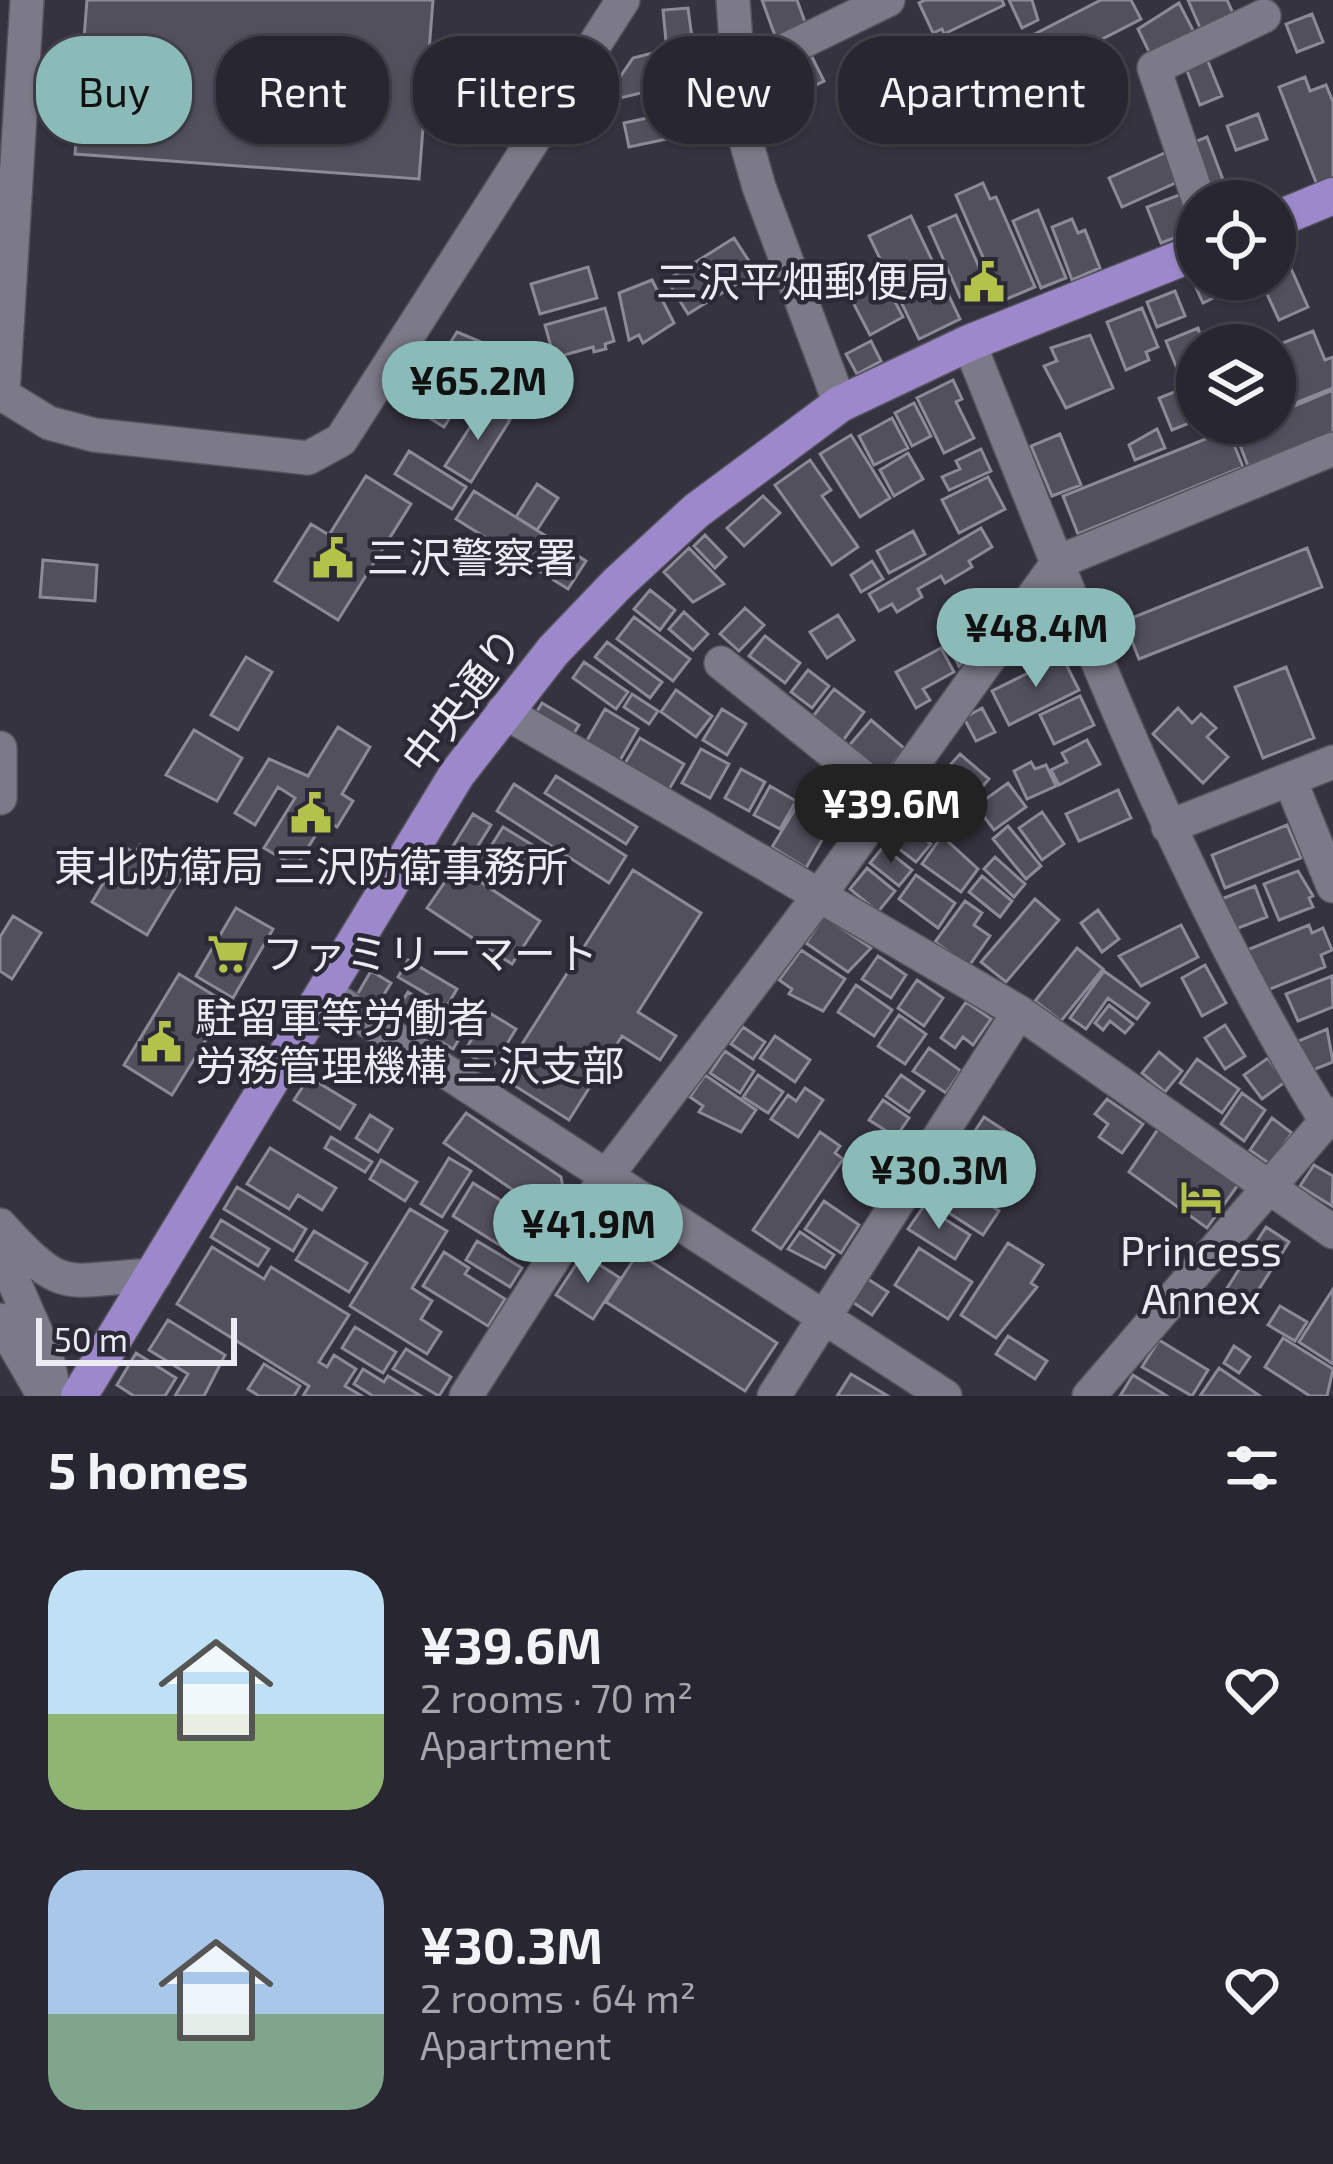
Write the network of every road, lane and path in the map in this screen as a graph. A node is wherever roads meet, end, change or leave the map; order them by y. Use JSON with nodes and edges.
{"nodes":[{"id":1,"x":26,"y":0,"type":"edge"},
{"id":2,"x":623,"y":0,"type":"edge"},
{"id":3,"x":733,"y":0,"type":"edge"},
{"id":4,"x":888,"y":0,"type":"edge"},
{"id":5,"x":1264,"y":16,"type":"dead end"},
{"id":6,"x":734,"y":36,"type":"edge"},
{"id":7,"x":814,"y":36,"type":"edge"},
{"id":8,"x":747,"y":144,"type":"edge"},
{"id":9,"x":1192,"y":180,"type":"edge"},
{"id":10,"x":1333,"y":196,"type":"edge"},
{"id":11,"x":1296,"y":211,"type":"edge"},
{"id":12,"x":1176,"y":260,"type":"edge"},
{"id":13,"x":969,"y":344,"type":"junction"},
{"id":14,"x":1,"y":393,"type":"edge"},
{"id":15,"x":840,"y":404,"type":"junction"},
{"id":16,"x":1333,"y":449,"type":"edge"},
{"id":17,"x":1058,"y":562,"type":"junction"},
{"id":18,"x":721,"y":663,"type":"dead end"},
{"id":19,"x":503,"y":711,"type":"junction"},
{"id":20,"x":0,"y":748,"type":"edge"},
{"id":21,"x":1333,"y":762,"type":"edge"},
{"id":22,"x":1290,"y":780,"type":"junction"},
{"id":23,"x":0,"y":798,"type":"edge"},
{"id":24,"x":889,"y":798,"type":"junction"},
{"id":25,"x":1168,"y":827,"type":"junction"},
{"id":26,"x":1333,"y":886,"type":"edge"},
{"id":27,"x":819,"y":896,"type":"junction"},
{"id":28,"x":325,"y":993,"type":"junction"},
{"id":29,"x":1019,"y":1012,"type":"junction"},
{"id":30,"x":1329,"y":1117,"type":"edge"},
{"id":31,"x":605,"y":1178,"type":"junction"},
{"id":32,"x":1269,"y":1187,"type":"junction"},
{"id":33,"x":0,"y":1225,"type":"edge"},
{"id":34,"x":1333,"y":1232,"type":"edge"},
{"id":35,"x":0,"y":1250,"type":"edge"},
{"id":36,"x":155,"y":1275,"type":"junction"},
{"id":37,"x":822,"y":1318,"type":"junction"},
{"id":38,"x":0,"y":1320,"type":"edge"},
{"id":39,"x":44,"y":1396,"type":"edge"},
{"id":40,"x":55,"y":1396,"type":"edge"},
{"id":41,"x":79,"y":1396,"type":"edge"},
{"id":42,"x":466,"y":1396,"type":"edge"},
{"id":43,"x":774,"y":1396,"type":"edge"},
{"id":44,"x":945,"y":1396,"type":"edge"},
{"id":45,"x":1089,"y":1396,"type":"edge"}],
"edges":[{"from":1,"to":14,"type":"street"},
{"from":2,"to":14,"type":"street"},
{"from":3,"to":6,"type":"street"},
{"from":4,"to":7,"type":"street"},
{"from":5,"to":9,"type":"street"},
{"from":8,"to":15,"type":"street"},
{"from":10,"to":11,"type":"main road"},
{"from":12,"to":13,"type":"main road","name":"中央通り"},
{"from":13,"to":15,"type":"main road","name":"中央通り"},
{"from":13,"to":17,"type":"street"},
{"from":15,"to":19,"type":"main road","name":"中央通り"},
{"from":16,"to":17,"type":"street"},
{"from":17,"to":24,"type":"street"},
{"from":17,"to":25,"type":"street"},
{"from":18,"to":24,"type":"street"},
{"from":19,"to":27,"type":"street"},
{"from":19,"to":28,"type":"main road","name":"中央通り"},
{"from":20,"to":23,"type":"street"},
{"from":21,"to":22,"type":"street"},
{"from":22,"to":25,"type":"street"},
{"from":22,"to":26,"type":"street"},
{"from":24,"to":27,"type":"street"},
{"from":25,"to":30,"type":"street"},
{"from":27,"to":29,"type":"street"},
{"from":27,"to":31,"type":"street"},
{"from":28,"to":31,"type":"street"},
{"from":28,"to":36,"type":"main road","name":"中央通り"},
{"from":29,"to":32,"type":"street"},
{"from":29,"to":37,"type":"street"},
{"from":30,"to":32,"type":"street"},
{"from":31,"to":37,"type":"street"},
{"from":31,"to":42,"type":"street"},
{"from":32,"to":34,"type":"street"},
{"from":32,"to":45,"type":"street"},
{"from":33,"to":36,"type":"street"},
{"from":35,"to":40,"type":"street"},
{"from":36,"to":41,"type":"main road","name":"中央通り"},
{"from":37,"to":43,"type":"street"},
{"from":37,"to":44,"type":"street"},
{"from":38,"to":39,"type":"street"}]}
